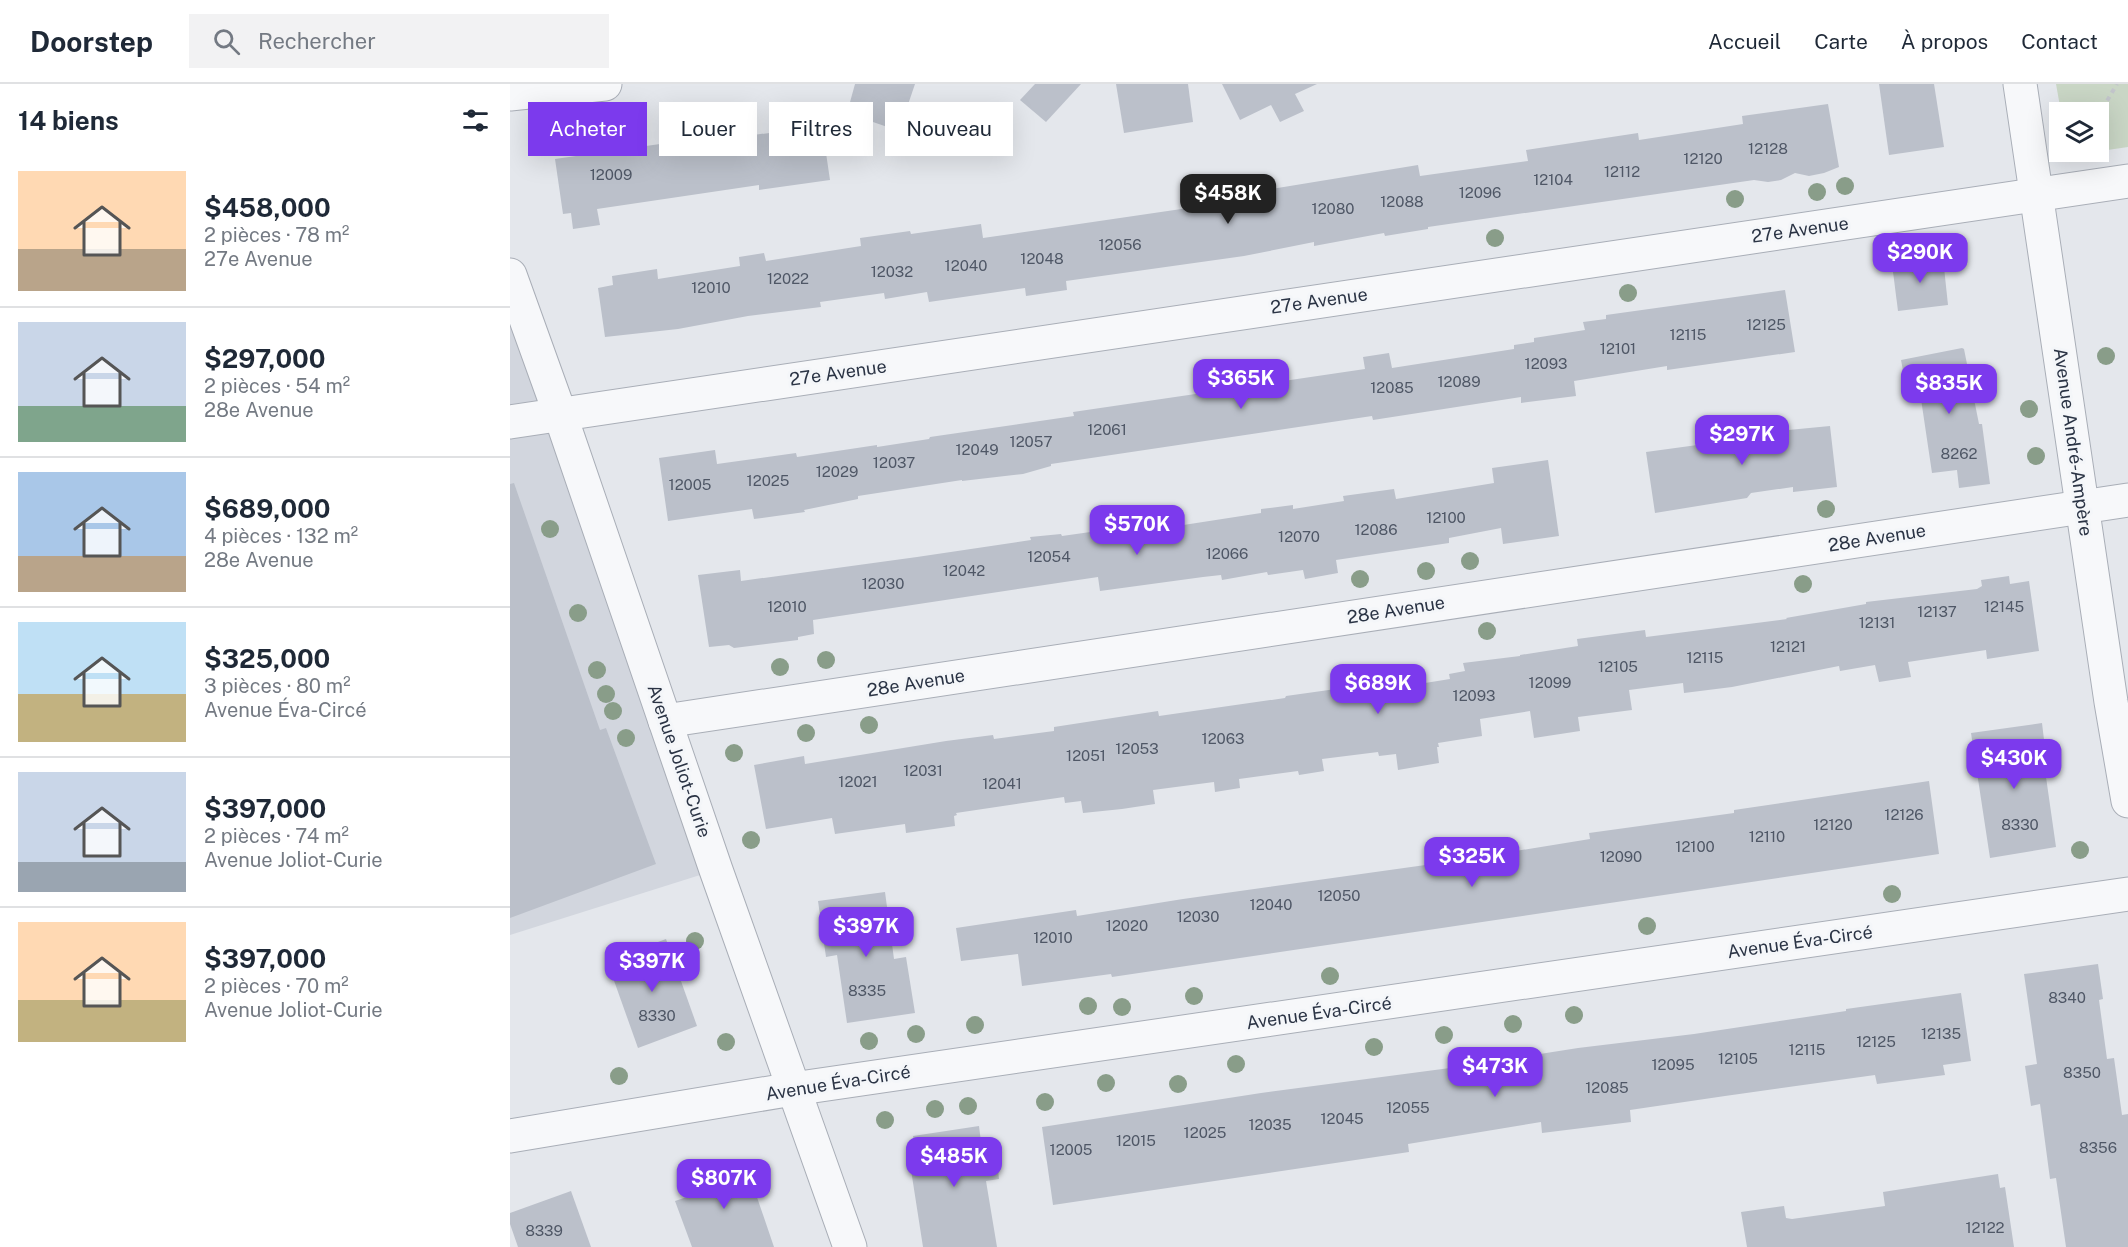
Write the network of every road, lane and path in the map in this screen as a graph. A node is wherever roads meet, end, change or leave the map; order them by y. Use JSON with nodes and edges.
{"nodes":[{"id":1,"x":605,"y":84,"type":"edge"},
{"id":2,"x":2020,"y":84,"type":"edge"},
{"id":3,"x":2117,"y":84,"type":"edge"},
{"id":4,"x":510,"y":94,"type":"edge"},
{"id":5,"x":2106,"y":102,"type":"edge"},
{"id":6,"x":2128,"y":180,"type":"edge"},
{"id":7,"x":2037,"y":194,"type":"junction"},
{"id":8,"x":510,"y":275,"type":"edge"},
{"id":9,"x":560,"y":414,"type":"junction"},
{"id":10,"x":510,"y":422,"type":"edge"},
{"id":11,"x":2128,"y":500,"type":"edge"},
{"id":12,"x":2083,"y":507,"type":"junction"},
{"id":13,"x":664,"y":721,"type":"junction"},
{"id":14,"x":2128,"y":801,"type":"edge"},
{"id":15,"x":2128,"y":894,"type":"edge"},
{"id":16,"x":793,"y":1089,"type":"junction"},
{"id":17,"x":510,"y":1136,"type":"edge"},
{"id":18,"x":850,"y":1247,"type":"edge"}],
"edges":[{"from":1,"to":4,"type":"street"},
{"from":2,"to":7,"type":"street","name":"Avenue André-Ampère"},
{"from":3,"to":5,"type":"path"},
{"from":6,"to":7,"type":"street","name":"27e Avenue"},
{"from":7,"to":9,"type":"street","name":"27e Avenue"},
{"from":7,"to":12,"type":"street","name":"Avenue André-Ampère"},
{"from":8,"to":9,"type":"street","name":"Avenue Joliot-Curie"},
{"from":9,"to":10,"type":"street","name":"27e Avenue"},
{"from":9,"to":13,"type":"street","name":"Avenue Joliot-Curie"},
{"from":11,"to":12,"type":"street","name":"28e Avenue"},
{"from":12,"to":13,"type":"street","name":"28e Avenue"},
{"from":12,"to":14,"type":"street","name":"Avenue André-Ampère"},
{"from":13,"to":16,"type":"street","name":"Avenue Joliot-Curie"},
{"from":15,"to":16,"type":"street","name":"Avenue Éva-Circé"},
{"from":16,"to":17,"type":"street","name":"Avenue Éva-Circé"},
{"from":16,"to":18,"type":"street","name":"Avenue Joliot-Curie"}]}
